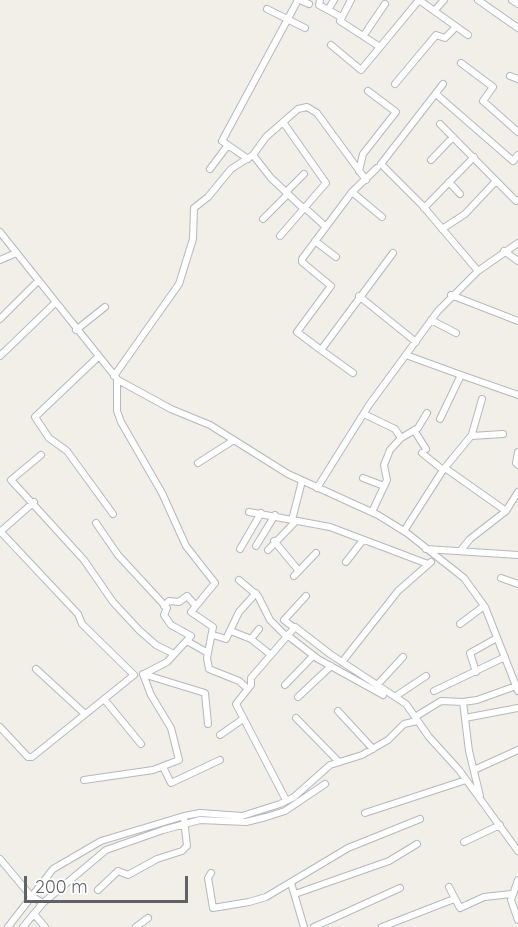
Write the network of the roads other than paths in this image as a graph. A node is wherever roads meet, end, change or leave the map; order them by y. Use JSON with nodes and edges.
{"nodes":[{"id":1,"x":299,"y":0,"type":"edge"},
{"id":2,"x":320,"y":0,"type":"edge"},
{"id":3,"x":334,"y":0,"type":"edge"},
{"id":4,"x":351,"y":0,"type":"edge"},
{"id":5,"x":419,"y":0,"type":"edge"},
{"id":6,"x":444,"y":0,"type":"edge"},
{"id":7,"x":478,"y":0,"type":"edge"},
{"id":8,"x":512,"y":0,"type":"edge"},
{"id":9,"x":309,"y":4,"type":"dead end"},
{"id":10,"x":385,"y":4,"type":"dead end"},
{"id":11,"x":518,"y":4,"type":"edge"},
{"id":12,"x":267,"y":9,"type":"dead end"},
{"id":13,"x":328,"y":10,"type":"junction"},
{"id":14,"x":435,"y":10,"type":"junction"},
{"id":15,"x":341,"y":17,"type":"junction"},
{"id":16,"x":287,"y":19,"type":"junction"},
{"id":17,"x":456,"y":27,"type":"junction"},
{"id":18,"x":305,"y":28,"type":"dead end"},
{"id":19,"x":518,"y":28,"type":"edge"},
{"id":20,"x":364,"y":35,"type":"junction"},
{"id":21,"x":468,"y":35,"type":"dead end"},
{"id":22,"x":331,"y":45,"type":"dead end"},
{"id":23,"x":380,"y":47,"type":"junction"},
{"id":24,"x":461,"y":63,"type":"dead end"},
{"id":25,"x":510,"y":76,"type":"dead end"},
{"id":26,"x":518,"y":79,"type":"edge"},
{"id":27,"x":395,"y":84,"type":"dead end"},
{"id":28,"x":443,"y":84,"type":"dead end"},
{"id":29,"x":368,"y":91,"type":"dead end"},
{"id":30,"x":436,"y":94,"type":"junction"},
{"id":31,"x":283,"y":122,"type":"junction"},
{"id":32,"x":440,"y":124,"type":"dead end"},
{"id":33,"x":518,"y":132,"type":"edge"},
{"id":34,"x":453,"y":137,"type":"junction"},
{"id":35,"x":228,"y":145,"type":"junction"},
{"id":36,"x":518,"y":155,"type":"edge"},
{"id":37,"x":251,"y":157,"type":"junction"},
{"id":38,"x":474,"y":157,"type":"junction"},
{"id":39,"x":431,"y":160,"type":"dead end"},
{"id":40,"x":377,"y":168,"type":"dead end"},
{"id":41,"x":210,"y":170,"type":"dead end"},
{"id":42,"x":359,"y":172,"type":"junction"},
{"id":43,"x":304,"y":174,"type":"dead end"},
{"id":44,"x":366,"y":180,"type":"junction"},
{"id":45,"x":496,"y":181,"type":"junction"},
{"id":46,"x":449,"y":182,"type":"junction"},
{"id":47,"x":352,"y":192,"type":"junction"},
{"id":48,"x":287,"y":193,"type":"junction"},
{"id":49,"x":460,"y":194,"type":"dead end"},
{"id":50,"x":518,"y":200,"type":"edge"},
{"id":51,"x":424,"y":208,"type":"junction"},
{"id":52,"x":304,"y":209,"type":"junction"},
{"id":53,"x":382,"y":217,"type":"dead end"},
{"id":54,"x":263,"y":219,"type":"dead end"},
{"id":55,"x":326,"y":227,"type":"junction"},
{"id":56,"x":441,"y":229,"type":"junction"},
{"id":57,"x":0,"y":232,"type":"edge"},
{"id":58,"x":280,"y":236,"type":"dead end"},
{"id":59,"x":315,"y":241,"type":"junction"},
{"id":60,"x":518,"y":243,"type":"edge"},
{"id":61,"x":504,"y":251,"type":"junction"},
{"id":62,"x":16,"y":253,"type":"junction"},
{"id":63,"x":393,"y":253,"type":"dead end"},
{"id":64,"x":336,"y":256,"type":"dead end"},
{"id":65,"x":0,"y":260,"type":"edge"},
{"id":66,"x":518,"y":261,"type":"edge"},
{"id":67,"x":478,"y":272,"type":"junction"},
{"id":68,"x":38,"y":281,"type":"junction"},
{"id":69,"x":451,"y":295,"type":"junction"},
{"id":70,"x":359,"y":296,"type":"junction"},
{"id":71,"x":55,"y":303,"type":"junction"},
{"id":72,"x":105,"y":306,"type":"dead end"},
{"id":73,"x":0,"y":319,"type":"edge"},
{"id":74,"x":431,"y":320,"type":"junction"},
{"id":75,"x":518,"y":321,"type":"edge"},
{"id":76,"x":76,"y":330,"type":"junction"},
{"id":77,"x":456,"y":333,"type":"dead end"},
{"id":78,"x":416,"y":342,"type":"junction"},
{"id":79,"x":321,"y":351,"type":"junction"},
{"id":80,"x":406,"y":355,"type":"junction"},
{"id":81,"x":0,"y":356,"type":"edge"},
{"id":82,"x":98,"y":357,"type":"junction"},
{"id":83,"x":353,"y":373,"type":"dead end"},
{"id":84,"x":461,"y":375,"type":"junction"},
{"id":85,"x":116,"y":378,"type":"junction"},
{"id":86,"x":518,"y":395,"type":"edge"},
{"id":87,"x":482,"y":399,"type":"dead end"},
{"id":88,"x":427,"y":413,"type":"dead end"},
{"id":89,"x":364,"y":414,"type":"junction"},
{"id":90,"x":440,"y":419,"type":"dead end"},
{"id":91,"x":414,"y":430,"type":"junction"},
{"id":92,"x":472,"y":434,"type":"junction"},
{"id":93,"x":503,"y":434,"type":"dead end"},
{"id":94,"x":401,"y":438,"type":"junction"},
{"id":95,"x":234,"y":440,"type":"junction"},
{"id":96,"x":518,"y":452,"type":"edge"},
{"id":97,"x":41,"y":455,"type":"dead end"},
{"id":98,"x":198,"y":463,"type":"dead end"},
{"id":99,"x":518,"y":465,"type":"edge"},
{"id":100,"x":444,"y":469,"type":"junction"},
{"id":101,"x":363,"y":477,"type":"dead end"},
{"id":102,"x":302,"y":481,"type":"junction"},
{"id":103,"x":384,"y":486,"type":"junction"},
{"id":104,"x":317,"y":488,"type":"junction"},
{"id":105,"x":518,"y":492,"type":"edge"},
{"id":106,"x":34,"y":502,"type":"junction"},
{"id":107,"x":506,"y":511,"type":"junction"},
{"id":108,"x":249,"y":512,"type":"dead end"},
{"id":109,"x":372,"y":512,"type":"junction"},
{"id":110,"x":261,"y":513,"type":"junction"},
{"id":111,"x":113,"y":514,"type":"dead end"},
{"id":112,"x":275,"y":515,"type":"junction"},
{"id":113,"x":294,"y":520,"type":"junction"},
{"id":114,"x":96,"y":524,"type":"dead end"},
{"id":115,"x":0,"y":531,"type":"edge"},
{"id":116,"x":404,"y":531,"type":"junction"},
{"id":117,"x":363,"y":540,"type":"junction"},
{"id":118,"x":274,"y":541,"type":"junction"},
{"id":119,"x":256,"y":546,"type":"dead end"},
{"id":120,"x":240,"y":549,"type":"dead end"},
{"id":121,"x":426,"y":549,"type":"junction"},
{"id":122,"x":268,"y":550,"type":"dead end"},
{"id":123,"x":461,"y":550,"type":"junction"},
{"id":124,"x":316,"y":553,"type":"dead end"},
{"id":125,"x":518,"y":555,"type":"edge"},
{"id":126,"x":436,"y":558,"type":"junction"},
{"id":127,"x":346,"y":562,"type":"dead end"},
{"id":128,"x":428,"y":564,"type":"junction"},
{"id":129,"x":501,"y":578,"type":"dead end"},
{"id":130,"x":239,"y":580,"type":"dead end"},
{"id":131,"x":518,"y":584,"type":"edge"},
{"id":132,"x":256,"y":593,"type":"junction"},
{"id":133,"x":306,"y":596,"type":"dead end"},
{"id":134,"x":164,"y":606,"type":"junction"},
{"id":135,"x":196,"y":606,"type":"junction"},
{"id":136,"x":484,"y":606,"type":"junction"},
{"id":137,"x":460,"y":624,"type":"dead end"},
{"id":138,"x":259,"y":629,"type":"dead end"},
{"id":139,"x":231,"y":631,"type":"junction"},
{"id":140,"x":289,"y":632,"type":"junction"},
{"id":141,"x":213,"y":635,"type":"junction"},
{"id":142,"x":498,"y":638,"type":"junction"},
{"id":143,"x":251,"y":639,"type":"junction"},
{"id":144,"x":187,"y":641,"type":"junction"},
{"id":145,"x":314,"y":651,"type":"junction"},
{"id":146,"x":208,"y":653,"type":"junction"},
{"id":147,"x":174,"y":654,"type":"junction"},
{"id":148,"x":271,"y":655,"type":"junction"},
{"id":149,"x":403,"y":657,"type":"dead end"},
{"id":150,"x":505,"y":657,"type":"junction"},
{"id":151,"x":342,"y":662,"type":"junction"},
{"id":152,"x":331,"y":666,"type":"junction"},
{"id":153,"x":36,"y":669,"type":"dead end"},
{"id":154,"x":476,"y":672,"type":"junction"},
{"id":155,"x":143,"y":674,"type":"junction"},
{"id":156,"x":134,"y":675,"type":"junction"},
{"id":157,"x":426,"y":676,"type":"dead end"},
{"id":158,"x":372,"y":684,"type":"junction"},
{"id":159,"x":285,"y":685,"type":"dead end"},
{"id":160,"x":248,"y":688,"type":"junction"},
{"id":161,"x":517,"y":688,"type":"edge"},
{"id":162,"x":434,"y":691,"type":"dead end"},
{"id":163,"x":383,"y":695,"type":"dead end"},
{"id":164,"x":396,"y":696,"type":"junction"},
{"id":165,"x":298,"y":697,"type":"dead end"},
{"id":166,"x":104,"y":699,"type":"junction"},
{"id":167,"x":463,"y":702,"type":"junction"},
{"id":168,"x":518,"y":708,"type":"edge"},
{"id":169,"x":338,"y":711,"type":"dead end"},
{"id":170,"x":85,"y":714,"type":"junction"},
{"id":171,"x":296,"y":717,"type":"dead end"},
{"id":172,"x":465,"y":718,"type":"junction"},
{"id":173,"x":243,"y":719,"type":"junction"},
{"id":174,"x":415,"y":721,"type":"junction"},
{"id":175,"x":208,"y":724,"type":"dead end"},
{"id":176,"x":0,"y":727,"type":"edge"},
{"id":177,"x":220,"y":735,"type":"dead end"},
{"id":178,"x":141,"y":744,"type":"dead end"},
{"id":179,"x":373,"y":749,"type":"junction"},
{"id":180,"x":518,"y":750,"type":"edge"},
{"id":181,"x":220,"y":760,"type":"dead end"},
{"id":182,"x":339,"y":762,"type":"junction"},
{"id":183,"x":163,"y":767,"type":"junction"},
{"id":184,"x":474,"y":770,"type":"junction"},
{"id":185,"x":84,"y":780,"type":"dead end"},
{"id":186,"x":466,"y":780,"type":"junction"},
{"id":187,"x":325,"y":784,"type":"dead end"},
{"id":188,"x":481,"y":799,"type":"junction"},
{"id":189,"x":286,"y":800,"type":"junction"},
{"id":190,"x":296,"y":800,"type":"junction"},
{"id":191,"x":364,"y":813,"type":"dead end"},
{"id":192,"x":229,"y":818,"type":"junction"},
{"id":193,"x":420,"y":819,"type":"dead end"},
{"id":194,"x":184,"y":820,"type":"junction"},
{"id":195,"x":500,"y":825,"type":"junction"},
{"id":196,"x":464,"y":842,"type":"dead end"},
{"id":197,"x":417,"y":844,"type":"dead end"},
{"id":198,"x":518,"y":851,"type":"edge"},
{"id":199,"x":0,"y":859,"type":"edge"},
{"id":200,"x":211,"y":873,"type":"dead end"},
{"id":201,"x":518,"y":880,"type":"edge"},
{"id":202,"x":291,"y":883,"type":"junction"},
{"id":203,"x":449,"y":887,"type":"dead end"},
{"id":204,"x":400,"y":888,"type":"dead end"},
{"id":205,"x":98,"y":890,"type":"dead end"},
{"id":206,"x":295,"y":894,"type":"junction"},
{"id":207,"x":511,"y":894,"type":"junction"},
{"id":208,"x":32,"y":897,"type":"junction"},
{"id":209,"x":454,"y":899,"type":"junction"},
{"id":210,"x":42,"y":902,"type":"junction"},
{"id":211,"x":34,"y":914,"type":"junction"},
{"id":212,"x":148,"y":918,"type":"dead end"},
{"id":213,"x":518,"y":920,"type":"edge"},
{"id":214,"x":8,"y":927,"type":"edge"},
{"id":215,"x":23,"y":927,"type":"edge"},
{"id":216,"x":45,"y":927,"type":"edge"},
{"id":217,"x":136,"y":927,"type":"edge"},
{"id":218,"x":304,"y":927,"type":"edge"},
{"id":219,"x":314,"y":927,"type":"edge"},
{"id":220,"x":382,"y":927,"type":"edge"}],
"edges":[{"from":1,"to":9,"type":"street"},
{"from":1,"to":16,"type":"street"},
{"from":2,"to":13,"type":"street"},
{"from":3,"to":13,"type":"street"},
{"from":4,"to":15,"type":"street"},
{"from":5,"to":14,"type":"street"},
{"from":5,"to":23,"type":"street"},
{"from":6,"to":14,"type":"street"},
{"from":7,"to":19,"type":"street"},
{"from":8,"to":11,"type":"street"},
{"from":10,"to":20,"type":"street"},
{"from":12,"to":16,"type":"street"},
{"from":13,"to":15,"type":"street"},
{"from":14,"to":17,"type":"street"},
{"from":15,"to":20,"type":"street"},
{"from":16,"to":18,"type":"street"},
{"from":16,"to":35,"type":"street"},
{"from":17,"to":21,"type":"street"},
{"from":17,"to":27,"type":"street"},
{"from":20,"to":23,"type":"street"},
{"from":22,"to":23,"type":"street"},
{"from":24,"to":33,"type":"street"},
{"from":25,"to":26,"type":"street"},
{"from":28,"to":30,"type":"street"},
{"from":29,"to":42,"type":"street"},
{"from":30,"to":36,"type":"street"},
{"from":30,"to":51,"type":"street"},
{"from":31,"to":37,"type":"street"},
{"from":31,"to":42,"type":"street"},
{"from":31,"to":52,"type":"street"},
{"from":32,"to":34,"type":"street"},
{"from":34,"to":38,"type":"street"},
{"from":34,"to":39,"type":"street"},
{"from":35,"to":37,"type":"street"},
{"from":35,"to":41,"type":"street"},
{"from":37,"to":48,"type":"street"},
{"from":37,"to":85,"type":"street"},
{"from":38,"to":45,"type":"street"},
{"from":38,"to":46,"type":"street"},
{"from":40,"to":44,"type":"street"},
{"from":42,"to":44,"type":"street"},
{"from":43,"to":48,"type":"street"},
{"from":44,"to":47,"type":"street"},
{"from":45,"to":50,"type":"street"},
{"from":45,"to":56,"type":"street"},
{"from":46,"to":49,"type":"street"},
{"from":46,"to":51,"type":"street"},
{"from":47,"to":53,"type":"street"},
{"from":47,"to":55,"type":"street"},
{"from":48,"to":52,"type":"street"},
{"from":48,"to":54,"type":"street"},
{"from":51,"to":56,"type":"street"},
{"from":52,"to":55,"type":"street"},
{"from":52,"to":58,"type":"street"},
{"from":55,"to":59,"type":"street"},
{"from":56,"to":67,"type":"street"},
{"from":57,"to":62,"type":"street"},
{"from":59,"to":64,"type":"street"},
{"from":59,"to":79,"type":"street"},
{"from":60,"to":61,"type":"street"},
{"from":61,"to":66,"type":"street"},
{"from":61,"to":67,"type":"street"},
{"from":62,"to":65,"type":"street"},
{"from":62,"to":68,"type":"street"},
{"from":63,"to":70,"type":"street"},
{"from":67,"to":69,"type":"street"},
{"from":68,"to":71,"type":"street"},
{"from":68,"to":73,"type":"street"},
{"from":69,"to":74,"type":"street"},
{"from":69,"to":75,"type":"street"},
{"from":70,"to":78,"type":"street"},
{"from":70,"to":79,"type":"street"},
{"from":71,"to":76,"type":"street"},
{"from":71,"to":81,"type":"street"},
{"from":72,"to":76,"type":"street"},
{"from":74,"to":77,"type":"street"},
{"from":74,"to":78,"type":"street"},
{"from":76,"to":82,"type":"street"},
{"from":78,"to":80,"type":"street"},
{"from":79,"to":83,"type":"street"},
{"from":80,"to":84,"type":"street"},
{"from":80,"to":89,"type":"street"},
{"from":82,"to":85,"type":"street"},
{"from":82,"to":111,"type":"street"},
{"from":84,"to":86,"type":"street"},
{"from":84,"to":90,"type":"street"},
{"from":85,"to":95,"type":"street"},
{"from":85,"to":135,"type":"street"},
{"from":87,"to":92,"type":"street"},
{"from":88,"to":91,"type":"street"},
{"from":89,"to":94,"type":"street"},
{"from":89,"to":104,"type":"street"},
{"from":91,"to":94,"type":"street"},
{"from":91,"to":100,"type":"street"},
{"from":92,"to":93,"type":"street"},
{"from":92,"to":100,"type":"street"},
{"from":94,"to":103,"type":"street"},
{"from":95,"to":98,"type":"street"},
{"from":95,"to":102,"type":"street"},
{"from":96,"to":99,"type":"street"},
{"from":97,"to":106,"type":"street"},
{"from":100,"to":107,"type":"street"},
{"from":100,"to":116,"type":"street"},
{"from":101,"to":103,"type":"street"},
{"from":102,"to":104,"type":"street"},
{"from":102,"to":113,"type":"street"},
{"from":103,"to":109,"type":"street"},
{"from":104,"to":109,"type":"street"},
{"from":105,"to":107,"type":"street"},
{"from":106,"to":115,"type":"street"},
{"from":106,"to":147,"type":"street"},
{"from":107,"to":123,"type":"street"},
{"from":108,"to":110,"type":"street"},
{"from":109,"to":116,"type":"street"},
{"from":110,"to":112,"type":"street"},
{"from":110,"to":120,"type":"street"},
{"from":112,"to":113,"type":"street"},
{"from":112,"to":119,"type":"street"},
{"from":113,"to":117,"type":"street"},
{"from":113,"to":118,"type":"street"},
{"from":114,"to":134,"type":"street"},
{"from":115,"to":156,"type":"street"},
{"from":116,"to":121,"type":"street"},
{"from":117,"to":127,"type":"street"},
{"from":117,"to":128,"type":"street"},
{"from":118,"to":122,"type":"street"},
{"from":118,"to":124,"type":"street"},
{"from":121,"to":123,"type":"street"},
{"from":121,"to":126,"type":"street"},
{"from":123,"to":125,"type":"street"},
{"from":126,"to":128,"type":"street"},
{"from":126,"to":136,"type":"street"},
{"from":128,"to":151,"type":"street"},
{"from":129,"to":131,"type":"street"},
{"from":130,"to":132,"type":"street"},
{"from":132,"to":139,"type":"street"},
{"from":132,"to":140,"type":"street"},
{"from":133,"to":140,"type":"street"},
{"from":134,"to":135,"type":"street"},
{"from":134,"to":144,"type":"street"},
{"from":135,"to":141,"type":"street"},
{"from":136,"to":137,"type":"street"},
{"from":136,"to":142,"type":"street"},
{"from":138,"to":143,"type":"street"},
{"from":139,"to":141,"type":"street"},
{"from":139,"to":143,"type":"street"},
{"from":140,"to":145,"type":"street"},
{"from":140,"to":145,"type":"street"},
{"from":140,"to":148,"type":"street"},
{"from":141,"to":146,"type":"street"},
{"from":142,"to":150,"type":"street"},
{"from":142,"to":154,"type":"street"},
{"from":143,"to":148,"type":"street"},
{"from":144,"to":146,"type":"street"},
{"from":144,"to":147,"type":"street"},
{"from":145,"to":151,"type":"street"},
{"from":145,"to":152,"type":"street"},
{"from":145,"to":159,"type":"street"},
{"from":146,"to":160,"type":"street"},
{"from":147,"to":155,"type":"street"},
{"from":148,"to":160,"type":"street"},
{"from":149,"to":158,"type":"street"},
{"from":150,"to":154,"type":"street"},
{"from":150,"to":161,"type":"street"},
{"from":151,"to":158,"type":"street"},
{"from":152,"to":158,"type":"street"},
{"from":152,"to":165,"type":"street"},
{"from":153,"to":170,"type":"street"},
{"from":154,"to":162,"type":"street"},
{"from":155,"to":156,"type":"street"},
{"from":155,"to":175,"type":"street"},
{"from":155,"to":183,"type":"street"},
{"from":156,"to":166,"type":"street"},
{"from":157,"to":164,"type":"street"},
{"from":158,"to":163,"type":"street"},
{"from":158,"to":164,"type":"street"},
{"from":160,"to":173,"type":"street"},
{"from":161,"to":167,"type":"street"},
{"from":164,"to":174,"type":"street"},
{"from":166,"to":170,"type":"street"},
{"from":166,"to":178,"type":"street"},
{"from":167,"to":172,"type":"street"},
{"from":167,"to":174,"type":"street"},
{"from":168,"to":172,"type":"street"},
{"from":169,"to":179,"type":"street"},
{"from":170,"to":176,"type":"street"},
{"from":171,"to":182,"type":"street"},
{"from":172,"to":184,"type":"street"},
{"from":173,"to":177,"type":"street"},
{"from":173,"to":189,"type":"street"},
{"from":174,"to":179,"type":"street"},
{"from":174,"to":186,"type":"street"},
{"from":179,"to":182,"type":"street"},
{"from":180,"to":184,"type":"street"},
{"from":181,"to":183,"type":"street"},
{"from":182,"to":190,"type":"street"},
{"from":183,"to":185,"type":"street"},
{"from":184,"to":188,"type":"street"},
{"from":186,"to":188,"type":"street"},
{"from":186,"to":191,"type":"street"},
{"from":187,"to":190,"type":"street"},
{"from":188,"to":195,"type":"street"},
{"from":189,"to":190,"type":"street"},
{"from":189,"to":192,"type":"street"},
{"from":190,"to":192,"type":"street"},
{"from":192,"to":194,"type":"street"},
{"from":193,"to":202,"type":"street"},
{"from":194,"to":205,"type":"street"},
{"from":194,"to":208,"type":"street"},
{"from":194,"to":210,"type":"street"},
{"from":195,"to":196,"type":"street"},
{"from":195,"to":198,"type":"street"},
{"from":197,"to":206,"type":"street"},
{"from":199,"to":208,"type":"street"},
{"from":200,"to":202,"type":"street"},
{"from":201,"to":207,"type":"street"},
{"from":202,"to":206,"type":"street"},
{"from":203,"to":209,"type":"street"},
{"from":204,"to":219,"type":"street"},
{"from":206,"to":218,"type":"street"},
{"from":207,"to":209,"type":"street"},
{"from":207,"to":213,"type":"street"},
{"from":208,"to":210,"type":"street"},
{"from":208,"to":214,"type":"street"},
{"from":209,"to":220,"type":"street"},
{"from":210,"to":211,"type":"street"},
{"from":211,"to":215,"type":"street"},
{"from":211,"to":216,"type":"street"},
{"from":212,"to":217,"type":"street"}]}
